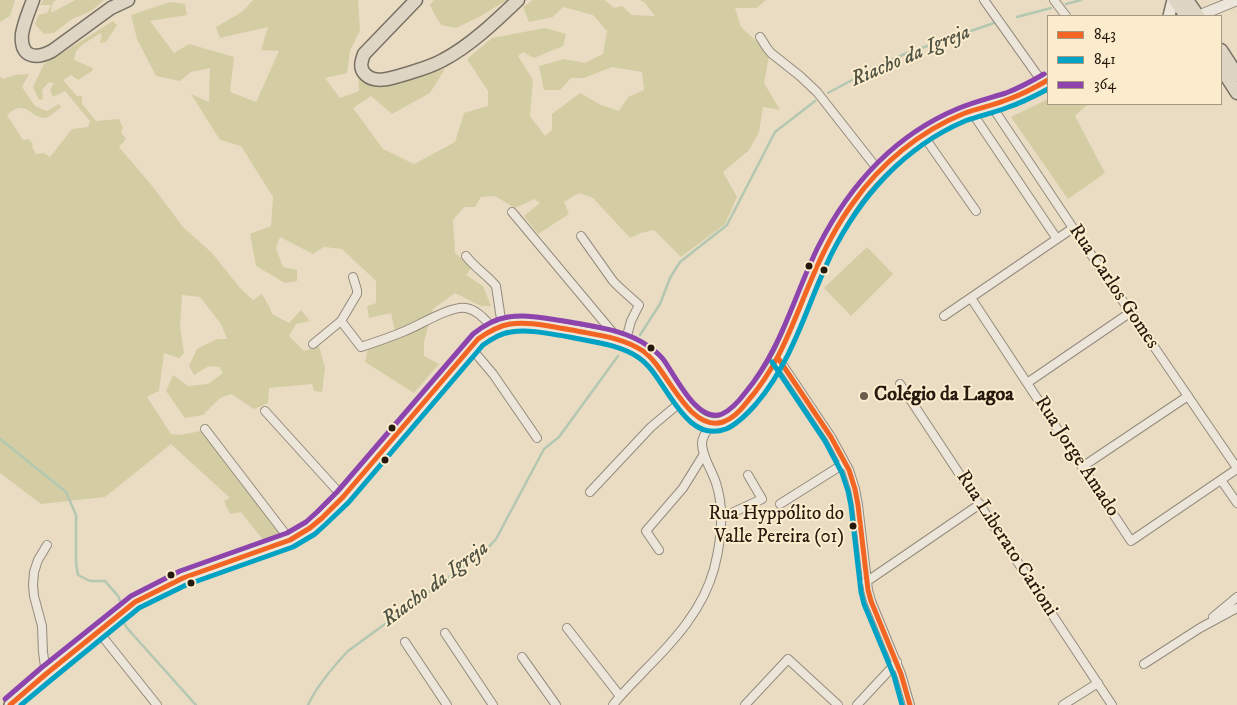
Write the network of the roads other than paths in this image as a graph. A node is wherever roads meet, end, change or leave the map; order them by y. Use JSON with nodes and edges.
{"nodes":[{"id":1,"x":33,"y":0,"type":"edge"},
{"id":2,"x":128,"y":0,"type":"edge"},
{"id":3,"x":416,"y":0,"type":"edge"},
{"id":4,"x":518,"y":0,"type":"edge"},
{"id":5,"x":984,"y":0,"type":"edge"},
{"id":6,"x":1054,"y":0,"type":"edge"},
{"id":7,"x":1174,"y":0,"type":"edge"},
{"id":8,"x":1187,"y":0,"type":"edge"},
{"id":9,"x":1232,"y":2,"type":"edge"},
{"id":10,"x":1065,"y":15,"type":"edge"},
{"id":11,"x":1169,"y":15,"type":"edge"},
{"id":12,"x":1185,"y":15,"type":"edge"},
{"id":13,"x":1197,"y":15,"type":"edge"},
{"id":14,"x":1200,"y":15,"type":"edge"},
{"id":15,"x":1222,"y":16,"type":"edge"},
{"id":16,"x":760,"y":37,"type":"dead end"},
{"id":17,"x":1222,"y":52,"type":"edge"},
{"id":18,"x":1222,"y":70,"type":"edge"},
{"id":19,"x":1237,"y":74,"type":"edge"},
{"id":20,"x":1046,"y":81,"type":"edge"},
{"id":21,"x":1237,"y":93,"type":"edge"},
{"id":22,"x":991,"y":105,"type":"junction"},
{"id":23,"x":971,"y":111,"type":"junction"},
{"id":24,"x":923,"y":135,"type":"junction"},
{"id":25,"x":879,"y":171,"type":"junction"},
{"id":26,"x":976,"y":211,"type":"dead end"},
{"id":27,"x":512,"y":212,"type":"dead end"},
{"id":28,"x":1073,"y":228,"type":"junction"},
{"id":29,"x":582,"y":236,"type":"dead end"},
{"id":30,"x":1057,"y":239,"type":"junction"},
{"id":31,"x":466,"y":256,"type":"dead end"},
{"id":32,"x":353,"y":277,"type":"dead end"},
{"id":33,"x":971,"y":298,"type":"junction"},
{"id":34,"x":1131,"y":312,"type":"junction"},
{"id":35,"x":944,"y":316,"type":"dead end"},
{"id":36,"x":341,"y":321,"type":"junction"},
{"id":37,"x":498,"y":327,"type":"junction"},
{"id":38,"x":623,"y":342,"type":"junction"},
{"id":39,"x":313,"y":344,"type":"dead end"},
{"id":40,"x":470,"y":348,"type":"junction"},
{"id":41,"x":778,"y":358,"type":"junction"},
{"id":42,"x":1027,"y":383,"type":"junction"},
{"id":43,"x":900,"y":384,"type":"dead end"},
{"id":44,"x":1188,"y":396,"type":"junction"},
{"id":45,"x":682,"y":401,"type":"junction"},
{"id":46,"x":266,"y":411,"type":"dead end"},
{"id":47,"x":712,"y":424,"type":"junction"},
{"id":48,"x":205,"y":429,"type":"dead end"},
{"id":49,"x":537,"y":438,"type":"dead end"},
{"id":50,"x":704,"y":454,"type":"junction"},
{"id":51,"x":845,"y":462,"type":"junction"},
{"id":52,"x":1082,"y":467,"type":"junction"},
{"id":53,"x":1237,"y":469,"type":"edge"},
{"id":54,"x":748,"y":475,"type":"dead end"},
{"id":55,"x":1221,"y":480,"type":"junction"},
{"id":56,"x":590,"y":492,"type":"dead end"},
{"id":57,"x":343,"y":497,"type":"junction"},
{"id":58,"x":1237,"y":503,"type":"edge"},
{"id":59,"x":780,"y":504,"type":"dead end"},
{"id":60,"x":980,"y":504,"type":"junction"},
{"id":61,"x":721,"y":518,"type":"junction"},
{"id":62,"x":290,"y":540,"type":"junction"},
{"id":63,"x":1131,"y":541,"type":"joint"},
{"id":64,"x":46,"y":545,"type":"dead end"},
{"id":65,"x":659,"y":550,"type":"dead end"},
{"id":66,"x":866,"y":582,"type":"junction"},
{"id":67,"x":1237,"y":597,"type":"edge"},
{"id":68,"x":1237,"y":608,"type":"edge"},
{"id":69,"x":567,"y":628,"type":"dead end"},
{"id":70,"x":1200,"y":628,"type":"junction"},
{"id":71,"x":98,"y":631,"type":"junction"},
{"id":72,"x":445,"y":633,"type":"dead end"},
{"id":73,"x":405,"y":642,"type":"dead end"},
{"id":74,"x":522,"y":658,"type":"dead end"},
{"id":75,"x":897,"y":662,"type":"junction"},
{"id":76,"x":1144,"y":664,"type":"dead end"},
{"id":77,"x":46,"y":674,"type":"junction"},
{"id":78,"x":1098,"y":683,"type":"junction"},
{"id":79,"x":620,"y":696,"type":"junction"},
{"id":80,"x":1110,"y":702,"type":"edge"},
{"id":81,"x":10,"y":705,"type":"edge"},
{"id":82,"x":156,"y":705,"type":"edge"},
{"id":83,"x":447,"y":705,"type":"edge"},
{"id":84,"x":493,"y":705,"type":"edge"},
{"id":85,"x":556,"y":705,"type":"edge"},
{"id":86,"x":613,"y":705,"type":"edge"},
{"id":87,"x":745,"y":705,"type":"edge"},
{"id":88,"x":838,"y":705,"type":"edge"},
{"id":89,"x":857,"y":705,"type":"edge"},
{"id":90,"x":910,"y":705,"type":"edge"},
{"id":91,"x":1063,"y":705,"type":"edge"},
{"id":92,"x":1101,"y":705,"type":"edge"}],
"edges":[{"from":1,"to":2,"type":"main road"},
{"from":3,"to":4,"type":"main road"},
{"from":5,"to":20,"type":"street"},
{"from":6,"to":10,"type":"street"},
{"from":7,"to":11,"type":"main road"},
{"from":7,"to":12,"type":"main road"},
{"from":8,"to":13,"type":"main road"},
{"from":9,"to":14,"type":"street"},
{"from":9,"to":15,"type":"street"},
{"from":16,"to":25,"type":"street"},
{"from":17,"to":19,"type":"main road"},
{"from":18,"to":21,"type":"main road"},
{"from":20,"to":22,"type":"main road"},
{"from":22,"to":23,"type":"main road"},
{"from":22,"to":28,"type":"street","name":"Rua Carlos Gomes"},
{"from":23,"to":24,"type":"main road"},
{"from":23,"to":30,"type":"street","name":"Rua Carlos Gomes"},
{"from":24,"to":25,"type":"main road"},
{"from":24,"to":26,"type":"street"},
{"from":25,"to":41,"type":"main road"},
{"from":27,"to":38,"type":"street"},
{"from":28,"to":30,"type":"street"},
{"from":28,"to":34,"type":"street","name":"Rua Carlos Gomes"},
{"from":29,"to":38,"type":"street"},
{"from":30,"to":33,"type":"street"},
{"from":31,"to":37,"type":"street"},
{"from":32,"to":36,"type":"street"},
{"from":33,"to":35,"type":"street"},
{"from":33,"to":42,"type":"street","name":"Rua Jorge Amado"},
{"from":34,"to":42,"type":"street"},
{"from":34,"to":44,"type":"street","name":"Rua Carlos Gomes"},
{"from":36,"to":37,"type":"street"},
{"from":36,"to":39,"type":"street"},
{"from":37,"to":38,"type":"main road"},
{"from":37,"to":40,"type":"main road"},
{"from":38,"to":45,"type":"main road"},
{"from":40,"to":49,"type":"street"},
{"from":40,"to":57,"type":"main road"},
{"from":41,"to":47,"type":"main road"},
{"from":41,"to":51,"type":"street"},
{"from":42,"to":52,"type":"street","name":"Rua Jorge Amado"},
{"from":43,"to":60,"type":"street","name":"Rua Liberato Carioni"},
{"from":44,"to":52,"type":"street"},
{"from":44,"to":53,"type":"street","name":"Rua Carlos Gomes"},
{"from":45,"to":47,"type":"main road"},
{"from":45,"to":56,"type":"street"},
{"from":46,"to":57,"type":"street"},
{"from":47,"to":50,"type":"street"},
{"from":48,"to":62,"type":"street"},
{"from":50,"to":61,"type":"street"},
{"from":50,"to":65,"type":"street"},
{"from":51,"to":59,"type":"street"},
{"from":51,"to":66,"type":"street"},
{"from":52,"to":63,"type":"street","name":"Rua Jorge Amado"},
{"from":53,"to":55,"type":"street","name":"Rua Carlos Gomes"},
{"from":54,"to":61,"type":"street"},
{"from":55,"to":58,"type":"street"},
{"from":55,"to":63,"type":"street","name":"Rua Carlos Gomes"},
{"from":57,"to":62,"type":"main road"},
{"from":60,"to":66,"type":"street"},
{"from":60,"to":78,"type":"street","name":"Rua Liberato Carioni"},
{"from":61,"to":79,"type":"street"},
{"from":62,"to":71,"type":"main road"},
{"from":64,"to":77,"type":"street"},
{"from":66,"to":75,"type":"street"},
{"from":67,"to":70,"type":"street"},
{"from":68,"to":70,"type":"street"},
{"from":69,"to":79,"type":"street"},
{"from":70,"to":76,"type":"street"},
{"from":71,"to":77,"type":"main road"},
{"from":71,"to":82,"type":"street"},
{"from":72,"to":84,"type":"street"},
{"from":73,"to":83,"type":"street"},
{"from":74,"to":85,"type":"street"},
{"from":75,"to":89,"type":"street"},
{"from":75,"to":90,"type":"street"},
{"from":77,"to":81,"type":"main road"},
{"from":78,"to":80,"type":"street","name":"Rua Liberato Carioni"},
{"from":78,"to":91,"type":"street"},
{"from":79,"to":86,"type":"street"},
{"from":80,"to":92,"type":"street"},
{"from":87,"to":88,"type":"street"}]}
